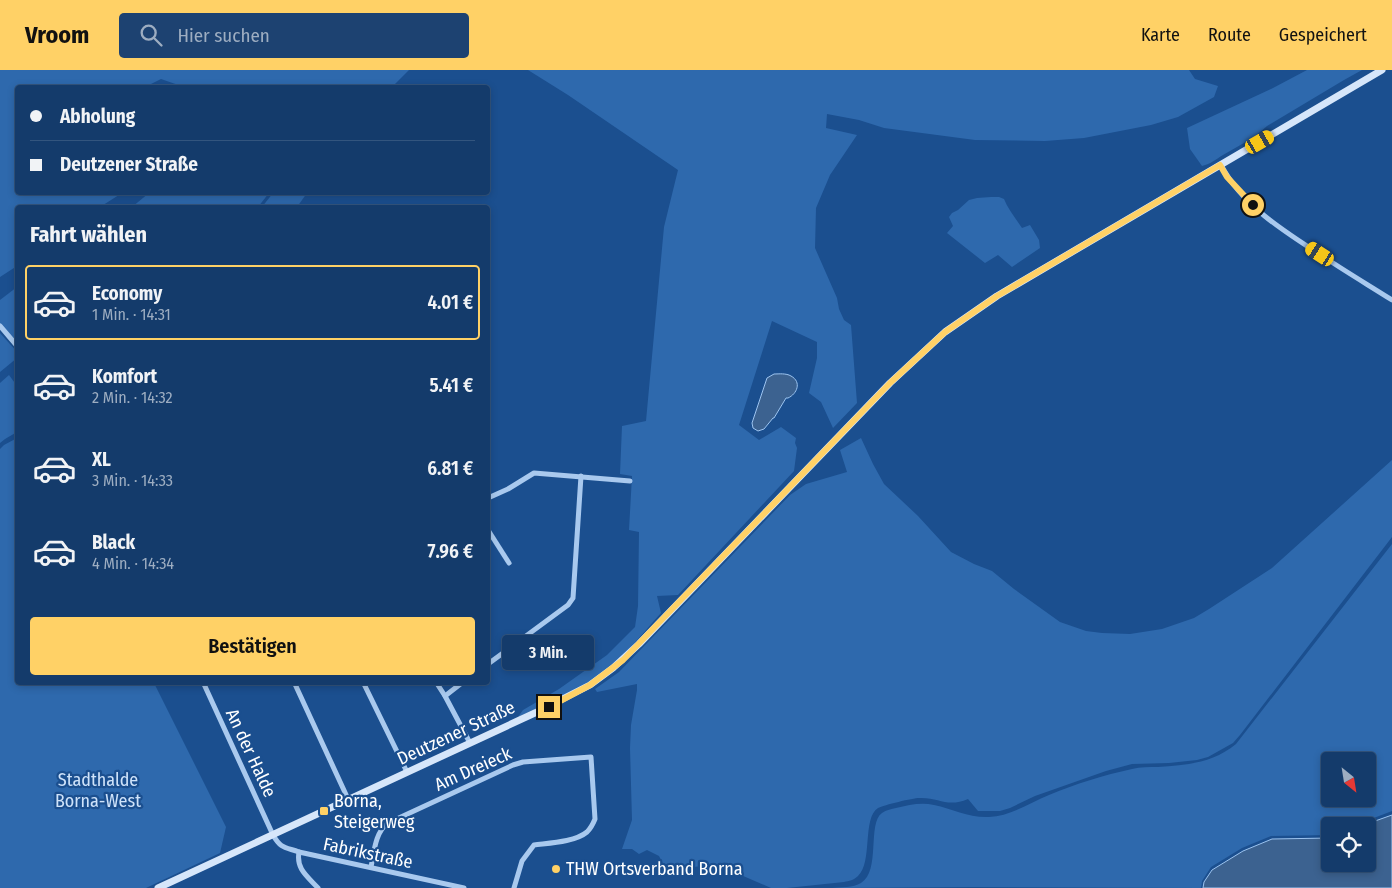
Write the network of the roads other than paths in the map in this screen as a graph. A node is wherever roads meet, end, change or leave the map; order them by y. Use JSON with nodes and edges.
{"nodes":[{"id":1,"x":1382,"y":70,"type":"edge"},
{"id":2,"x":1220,"y":165,"type":"junction"},
{"id":3,"x":1392,"y":300,"type":"edge"},
{"id":4,"x":0,"y":326,"type":"edge"},
{"id":5,"x":15,"y":344,"type":"edge"},
{"id":6,"x":581,"y":476,"type":"junction"},
{"id":7,"x":630,"y":481,"type":"dead end"},
{"id":8,"x":490,"y":497,"type":"edge"},
{"id":9,"x":490,"y":533,"type":"edge"},
{"id":10,"x":509,"y":563,"type":"dead end"},
{"id":11,"x":490,"y":662,"type":"edge"},
{"id":12,"x":204,"y":685,"type":"edge"},
{"id":13,"x":295,"y":685,"type":"edge"},
{"id":14,"x":364,"y":685,"type":"edge"},
{"id":15,"x":438,"y":685,"type":"edge"},
{"id":16,"x":459,"y":685,"type":"edge"},
{"id":17,"x":445,"y":696,"type":"junction"},
{"id":18,"x":470,"y":743,"type":"junction"},
{"id":19,"x":407,"y":772,"type":"junction"},
{"id":20,"x":348,"y":799,"type":"junction"},
{"id":21,"x":273,"y":835,"type":"junction"},
{"id":22,"x":299,"y":852,"type":"junction"},
{"id":23,"x":371,"y":868,"type":"junction"},
{"id":24,"x":158,"y":888,"type":"edge"},
{"id":25,"x":318,"y":888,"type":"edge"},
{"id":26,"x":464,"y":888,"type":"edge"},
{"id":27,"x":514,"y":888,"type":"edge"}],
"edges":[{"from":1,"to":2,"type":"main road","name":"Deutzener Straße"},
{"from":2,"to":3,"type":"street"},
{"from":2,"to":18,"type":"main road","name":"Deutzener Straße"},
{"from":4,"to":5,"type":"street"},
{"from":6,"to":7,"type":"street"},
{"from":6,"to":8,"type":"street"},
{"from":6,"to":11,"type":"street"},
{"from":9,"to":10,"type":"street"},
{"from":12,"to":21,"type":"street","name":"An der Halde"},
{"from":13,"to":20,"type":"street"},
{"from":14,"to":19,"type":"street"},
{"from":15,"to":17,"type":"street"},
{"from":16,"to":17,"type":"street"},
{"from":17,"to":18,"type":"street"},
{"from":18,"to":19,"type":"main road","name":"Deutzener Straße"},
{"from":19,"to":20,"type":"main road","name":"Deutzener Straße"},
{"from":20,"to":21,"type":"main road","name":"Deutzener Straße"},
{"from":21,"to":22,"type":"street","name":"Fabrikstraße"},
{"from":21,"to":24,"type":"main road","name":"Deutzener Straße"},
{"from":22,"to":23,"type":"street","name":"Fabrikstraße"},
{"from":22,"to":25,"type":"street"},
{"from":23,"to":26,"type":"street","name":"Fabrikstraße"},
{"from":23,"to":27,"type":"street","name":"Am Dreieck"}]}
